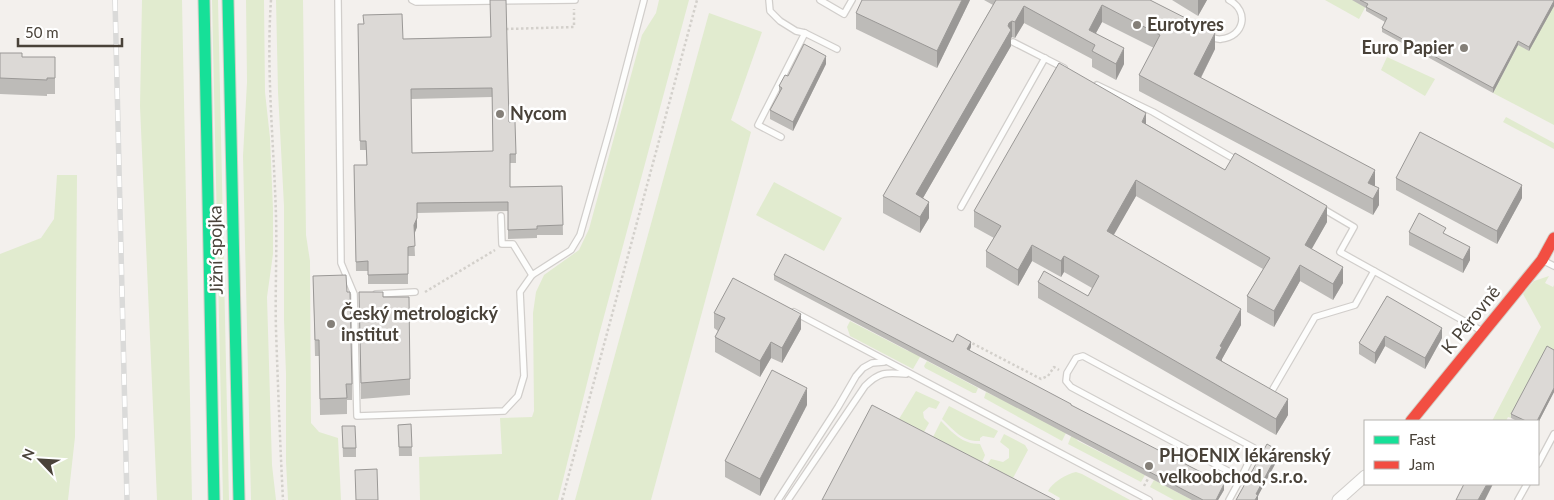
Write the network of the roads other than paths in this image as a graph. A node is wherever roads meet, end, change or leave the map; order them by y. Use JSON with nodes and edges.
{"nodes":[{"id":1,"x":228,"y":0,"type":"edge"},
{"id":2,"x":338,"y":0,"type":"edge"},
{"id":3,"x":412,"y":0,"type":"edge"},
{"id":4,"x":574,"y":0,"type":"edge"},
{"id":5,"x":644,"y":0,"type":"edge"},
{"id":6,"x":769,"y":0,"type":"edge"},
{"id":7,"x":820,"y":0,"type":"edge"},
{"id":8,"x":852,"y":0,"type":"edge"},
{"id":9,"x":1229,"y":0,"type":"edge"},
{"id":10,"x":201,"y":5,"type":"edge"},
{"id":11,"x":805,"y":33,"type":"junction"},
{"id":12,"x":1205,"y":35,"type":"edge"},
{"id":13,"x":1013,"y":42,"type":"edge"},
{"id":14,"x":838,"y":49,"type":"dead end"},
{"id":15,"x":1045,"y":58,"type":"junction"},
{"id":16,"x":1071,"y":72,"type":"edge"},
{"id":17,"x":1088,"y":80,"type":"edge"},
{"id":18,"x":781,"y":137,"type":"dead end"},
{"id":19,"x":1245,"y":165,"type":"edge"},
{"id":20,"x":1312,"y":203,"type":"edge"},
{"id":21,"x":960,"y":207,"type":"dead end"},
{"id":22,"x":501,"y":216,"type":"dead end"},
{"id":23,"x":1554,"y":238,"type":"edge"},
{"id":24,"x":1542,"y":260,"type":"junction"},
{"id":25,"x":1554,"y":266,"type":"edge"},
{"id":26,"x":1374,"y":271,"type":"junction"},
{"id":27,"x":532,"y":275,"type":"junction"},
{"id":28,"x":415,"y":292,"type":"road end"},
{"id":29,"x":354,"y":294,"type":"junction"},
{"id":30,"x":362,"y":294,"type":"edge"},
{"id":31,"x":371,"y":294,"type":"edge"},
{"id":32,"x":784,"y":306,"type":"edge"},
{"id":33,"x":1484,"y":332,"type":"junction"},
{"id":34,"x":886,"y":362,"type":"junction"},
{"id":35,"x":910,"y":374,"type":"junction"},
{"id":36,"x":1274,"y":389,"type":"edge"},
{"id":37,"x":1412,"y":420,"type":"edge"},
{"id":38,"x":1554,"y":434,"type":"edge"},
{"id":39,"x":1539,"y":462,"type":"edge"},
{"id":40,"x":1364,"y":477,"type":"edge"},
{"id":41,"x":1241,"y":478,"type":"junction"},
{"id":42,"x":1526,"y":485,"type":"edge"},
{"id":43,"x":214,"y":500,"type":"edge"},
{"id":44,"x":239,"y":500,"type":"edge"},
{"id":45,"x":778,"y":500,"type":"edge"},
{"id":46,"x":788,"y":500,"type":"edge"},
{"id":47,"x":1149,"y":500,"type":"edge"},
{"id":48,"x":1229,"y":500,"type":"edge"},
{"id":49,"x":1338,"y":500,"type":"edge"},
{"id":50,"x":1518,"y":500,"type":"edge"}],
"edges":[{"from":1,"to":44,"type":"main road","name":"Jižní spojka"},
{"from":2,"to":29,"type":"lane"},
{"from":3,"to":4,"type":"lane"},
{"from":5,"to":27,"type":"lane"},
{"from":6,"to":11,"type":"lane"},
{"from":7,"to":8,"type":"lane"},
{"from":9,"to":12,"type":"lane"},
{"from":10,"to":43,"type":"main road","name":"Jižní spojka"},
{"from":11,"to":14,"type":"lane"},
{"from":11,"to":18,"type":"lane"},
{"from":13,"to":15,"type":"lane"},
{"from":15,"to":16,"type":"lane"},
{"from":15,"to":21,"type":"lane"},
{"from":17,"to":19,"type":"lane"},
{"from":20,"to":26,"type":"lane"},
{"from":22,"to":27,"type":"lane"},
{"from":23,"to":24,"type":"main road","name":"K Pérovně"},
{"from":24,"to":25,"type":"lane"},
{"from":24,"to":33,"type":"main road","name":"K Pérovně"},
{"from":26,"to":33,"type":"lane"},
{"from":26,"to":36,"type":"lane"},
{"from":27,"to":29,"type":"lane"},
{"from":28,"to":31,"type":"lane"},
{"from":29,"to":30,"type":"lane"},
{"from":32,"to":34,"type":"lane"},
{"from":33,"to":37,"type":"main road","name":"K Pérovně"},
{"from":34,"to":35,"type":"lane"},
{"from":34,"to":45,"type":"lane"},
{"from":35,"to":46,"type":"lane"},
{"from":35,"to":47,"type":"lane"},
{"from":38,"to":39,"type":"lane"},
{"from":40,"to":49,"type":"street"},
{"from":41,"to":41,"type":"lane"},
{"from":41,"to":48,"type":"lane"},
{"from":42,"to":50,"type":"lane"}]}
